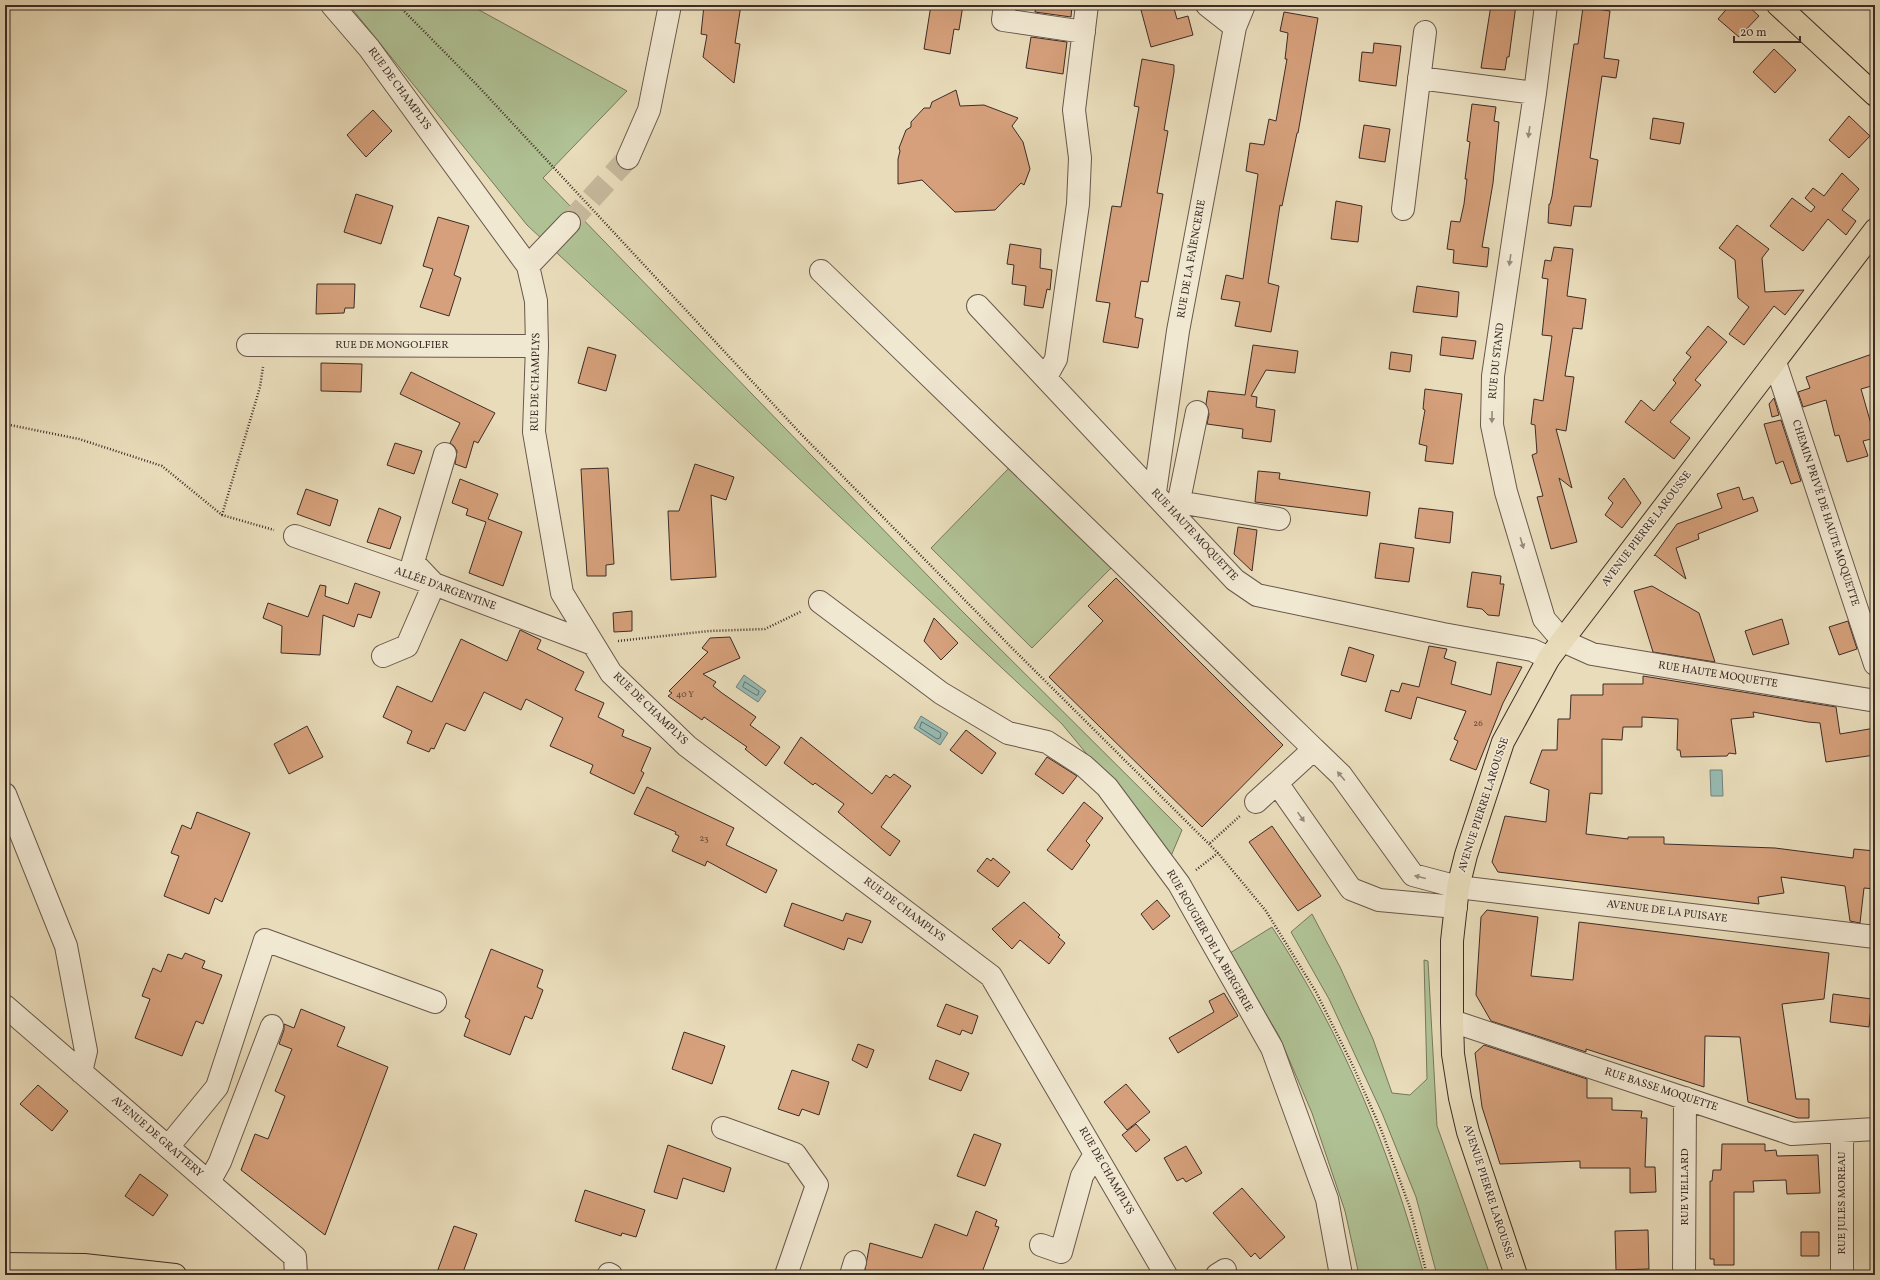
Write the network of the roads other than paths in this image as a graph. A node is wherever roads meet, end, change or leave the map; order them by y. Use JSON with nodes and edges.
{"nodes":[{"id":1,"x":332,"y":5,"type":"edge"},
{"id":2,"x":669,"y":5,"type":"edge"},
{"id":3,"x":1005,"y":5,"type":"edge"},
{"id":4,"x":1087,"y":5,"type":"edge"},
{"id":5,"x":1207,"y":5,"type":"edge"},
{"id":6,"x":1244,"y":5,"type":"edge"},
{"id":7,"x":1546,"y":5,"type":"edge"},
{"id":8,"x":1778,"y":5,"type":"edge"},
{"id":9,"x":1235,"y":27,"type":"junction"},
{"id":10,"x":1084,"y":32,"type":"junction"},
{"id":11,"x":1425,"y":32,"type":"dead end"},
{"id":12,"x":1419,"y":78,"type":"junction"},
{"id":13,"x":1535,"y":93,"type":"junction"},
{"id":14,"x":1875,"y":94,"type":"edge"},
{"id":15,"x":628,"y":158,"type":"tunnel mouth"},
{"id":16,"x":1403,"y":209,"type":"dead end"},
{"id":17,"x":568,"y":223,"type":"tunnel mouth"},
{"id":18,"x":1875,"y":230,"type":"edge"},
{"id":19,"x":528,"y":266,"type":"junction"},
{"id":20,"x":821,"y":271,"type":"dead end"},
{"id":21,"x":978,"y":306,"type":"dead end"},
{"id":22,"x":257,"y":345,"type":"road end"},
{"id":23,"x":537,"y":346,"type":"junction"},
{"id":24,"x":1775,"y":362,"type":"junction"},
{"id":25,"x":1046,"y":376,"type":"junction"},
{"id":26,"x":1196,"y":412,"type":"dead end"},
{"id":27,"x":445,"y":454,"type":"dead end"},
{"id":28,"x":1155,"y":492,"type":"junction"},
{"id":29,"x":1177,"y":509,"type":"junction"},
{"id":30,"x":1279,"y":519,"type":"dead end"},
{"id":31,"x":295,"y":536,"type":"road end"},
{"id":32,"x":434,"y":584,"type":"junction"},
{"id":33,"x":820,"y":602,"type":"road end"},
{"id":34,"x":1563,"y":641,"type":"junction"},
{"id":35,"x":593,"y":644,"type":"junction"},
{"id":36,"x":383,"y":656,"type":"dead end"},
{"id":37,"x":1549,"y":658,"type":"junction"},
{"id":38,"x":1875,"y":664,"type":"edge"},
{"id":39,"x":1875,"y":699,"type":"edge"},
{"id":40,"x":1314,"y":749,"type":"junction"},
{"id":41,"x":1277,"y":783,"type":"junction"},
{"id":42,"x":5,"y":794,"type":"edge"},
{"id":43,"x":1256,"y":802,"type":"road end"},
{"id":44,"x":1457,"y":897,"type":"junction"},
{"id":45,"x":1875,"y":937,"type":"edge"},
{"id":46,"x":435,"y":1002,"type":"dead end"},
{"id":47,"x":5,"y":1006,"type":"edge"},
{"id":48,"x":1452,"y":1021,"type":"junction"},
{"id":49,"x":272,"y":1026,"type":"dead end"},
{"id":50,"x":81,"y":1072,"type":"junction"},
{"id":51,"x":1685,"y":1098,"type":"junction"},
{"id":52,"x":723,"y":1128,"type":"dead end"},
{"id":53,"x":1875,"y":1129,"type":"edge"},
{"id":54,"x":1842,"y":1131,"type":"junction"},
{"id":55,"x":168,"y":1147,"type":"junction"},
{"id":56,"x":1095,"y":1154,"type":"junction"},
{"id":57,"x":209,"y":1182,"type":"junction"},
{"id":58,"x":1041,"y":1245,"type":"dead end"},
{"id":59,"x":5,"y":1264,"type":"edge"},
{"id":60,"x":175,"y":1275,"type":"edge"},
{"id":61,"x":296,"y":1275,"type":"edge"},
{"id":62,"x":786,"y":1275,"type":"edge"},
{"id":63,"x":1166,"y":1275,"type":"edge"},
{"id":64,"x":1342,"y":1275,"type":"edge"},
{"id":65,"x":1516,"y":1275,"type":"edge"},
{"id":66,"x":1684,"y":1275,"type":"edge"},
{"id":67,"x":1842,"y":1275,"type":"edge"}],
"edges":[{"from":1,"to":19,"type":"street","name":"RUE DE CHAMPLYS"},
{"from":2,"to":15,"type":"street"},
{"from":3,"to":10,"type":"street"},
{"from":4,"to":10,"type":"street"},
{"from":5,"to":9,"type":"street"},
{"from":6,"to":9,"type":"street","name":"RUE DE LA FAÏENCERIE"},
{"from":7,"to":13,"type":"street","name":"RUE DU STAND"},
{"from":8,"to":14,"type":"main road"},
{"from":9,"to":28,"type":"street","name":"RUE DE LA FAÏENCERIE"},
{"from":10,"to":25,"type":"street"},
{"from":11,"to":12,"type":"street"},
{"from":12,"to":13,"type":"street"},
{"from":12,"to":16,"type":"street"},
{"from":13,"to":34,"type":"street","name":"RUE DU STAND","one_way":true},
{"from":17,"to":19,"type":"street"},
{"from":18,"to":24,"type":"main road","name":"AVENUE PIERRE LAROUSSE"},
{"from":19,"to":23,"type":"street","name":"RUE DE CHAMPLYS"},
{"from":20,"to":40,"type":"street"},
{"from":21,"to":25,"type":"street","name":"RUE HAUTE MOQUETTE"},
{"from":22,"to":23,"type":"street","name":"RUE DE MONGOLFIER"},
{"from":23,"to":35,"type":"street","name":"RUE DE CHAMPLYS"},
{"from":24,"to":34,"type":"main road","name":"AVENUE PIERRE LAROUSSE"},
{"from":24,"to":38,"type":"street","name":"CHEMIN PRIVÉ DE HAUTE MOQUETTE"},
{"from":25,"to":28,"type":"street","name":"RUE HAUTE MOQUETTE"},
{"from":26,"to":29,"type":"street"},
{"from":27,"to":32,"type":"street"},
{"from":28,"to":29,"type":"street","name":"RUE HAUTE MOQUETTE"},
{"from":29,"to":30,"type":"street"},
{"from":29,"to":37,"type":"street","name":"RUE HAUTE MOQUETTE"},
{"from":31,"to":32,"type":"street","name":"ALLÉE D'ARGENTINE"},
{"from":32,"to":35,"type":"street","name":"ALLÉE D'ARGENTINE"},
{"from":32,"to":36,"type":"street"},
{"from":33,"to":64,"type":"street","name":"RUE ROUGIER DE LA BERGERIE"},
{"from":34,"to":37,"type":"main road","name":"AVENUE PIERRE LAROUSSE"},
{"from":34,"to":39,"type":"street","name":"RUE HAUTE MOQUETTE"},
{"from":35,"to":56,"type":"street","name":"RUE DE CHAMPLYS"},
{"from":37,"to":44,"type":"main road","name":"AVENUE PIERRE LAROUSSE"},
{"from":40,"to":41,"type":"street"},
{"from":44,"to":40,"type":"street","one_way":true},
{"from":41,"to":43,"type":"street"},
{"from":41,"to":44,"type":"street","one_way":true},
{"from":42,"to":50,"type":"street"},
{"from":44,"to":45,"type":"street","name":"AVENUE DE LA PUISAYE"},
{"from":44,"to":48,"type":"main road","name":"AVENUE PIERRE LAROUSSE"},
{"from":46,"to":55,"type":"street"},
{"from":47,"to":50,"type":"street","name":"AVENUE DE GRATTERY"},
{"from":48,"to":51,"type":"street","name":"RUE BASSE MOQUETTE"},
{"from":48,"to":65,"type":"main road","name":"AVENUE PIERRE LAROUSSE"},
{"from":49,"to":57,"type":"street"},
{"from":50,"to":55,"type":"street","name":"AVENUE DE GRATTERY"},
{"from":51,"to":54,"type":"street","name":"RUE BASSE MOQUETTE"},
{"from":51,"to":66,"type":"street","name":"RUE VIELLARD"},
{"from":52,"to":62,"type":"street"},
{"from":53,"to":54,"type":"street","name":"RUE BASSE MOQUETTE"},
{"from":54,"to":67,"type":"street","name":"RUE JULES MOREAU"},
{"from":55,"to":57,"type":"street","name":"AVENUE DE GRATTERY"},
{"from":56,"to":58,"type":"street"},
{"from":56,"to":63,"type":"street","name":"RUE DE CHAMPLYS"},
{"from":57,"to":61,"type":"street","name":"AVENUE DE GRATTERY"},
{"from":59,"to":60,"type":"main road"}]}
